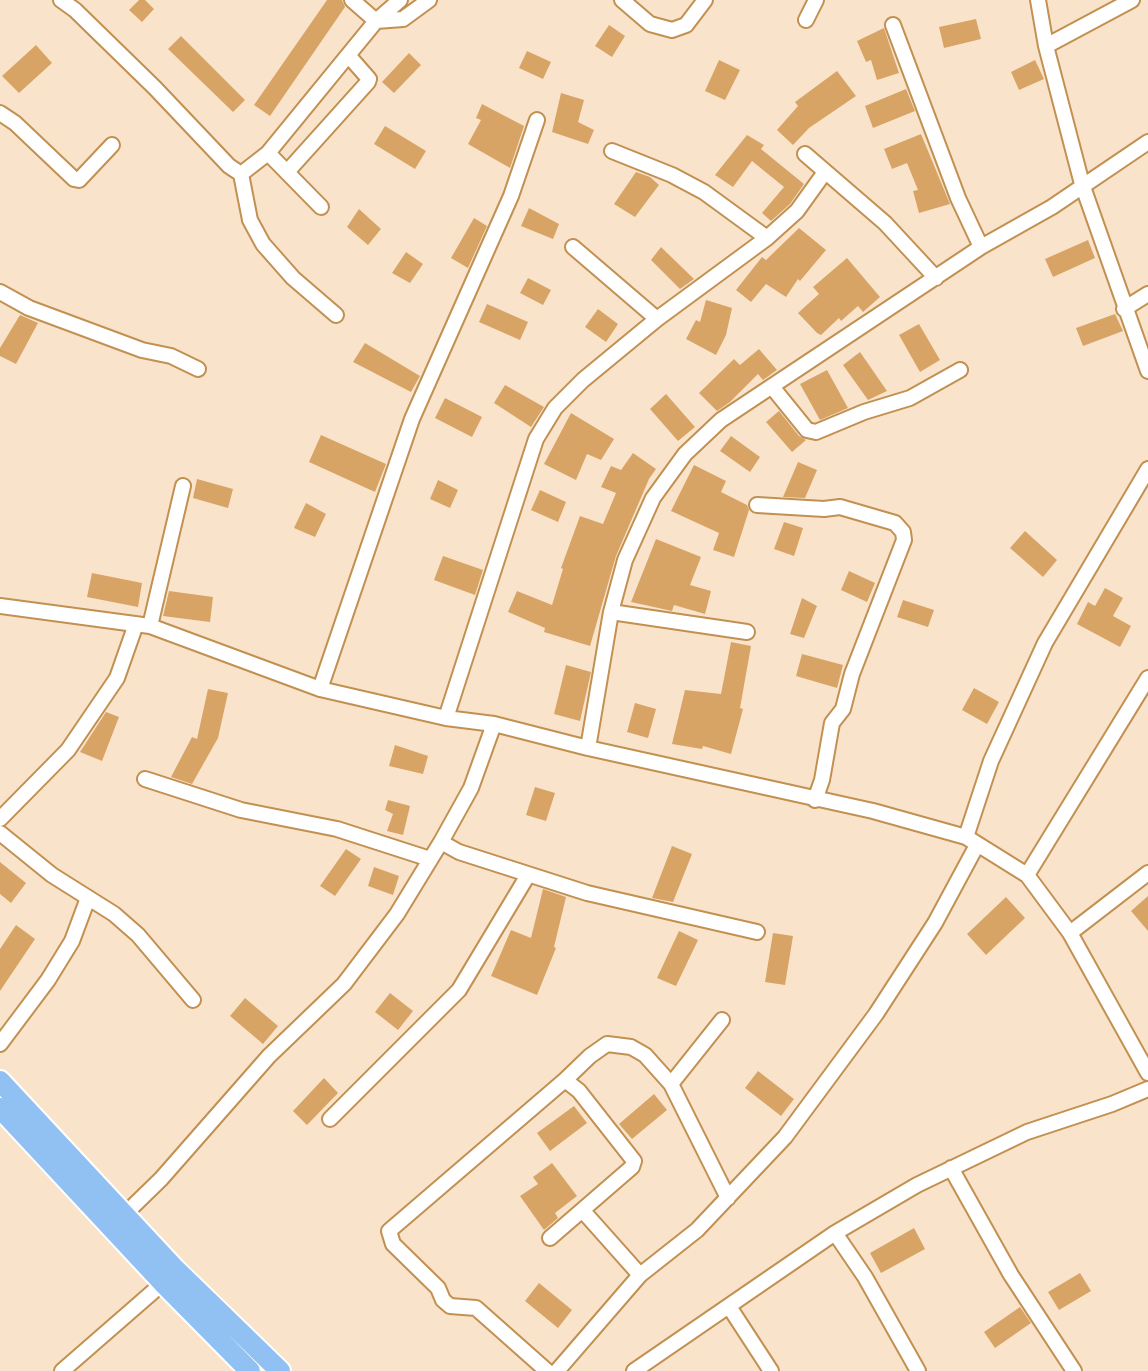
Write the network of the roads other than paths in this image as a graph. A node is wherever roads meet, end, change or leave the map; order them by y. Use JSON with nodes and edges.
{"nodes":[{"id":1,"x":61,"y":0,"type":"edge"},
{"id":2,"x":352,"y":0,"type":"edge"},
{"id":3,"x":400,"y":0,"type":"edge"},
{"id":4,"x":429,"y":0,"type":"edge"},
{"id":5,"x":622,"y":0,"type":"edge"},
{"id":6,"x":705,"y":0,"type":"edge"},
{"id":7,"x":816,"y":0,"type":"edge"},
{"id":8,"x":1038,"y":0,"type":"edge"},
{"id":9,"x":1132,"y":0,"type":"edge"},
{"id":10,"x":806,"y":20,"type":"dead end"},
{"id":11,"x":376,"y":21,"type":"junction"},
{"id":12,"x":893,"y":25,"type":"dead end"},
{"id":13,"x":1046,"y":46,"type":"junction"},
{"id":14,"x":348,"y":55,"type":"junction"},
{"id":15,"x":305,"y":108,"type":"junction"},
{"id":16,"x":0,"y":113,"type":"edge"},
{"id":17,"x":537,"y":120,"type":"dead end"},
{"id":18,"x":328,"y":126,"type":"junction"},
{"id":19,"x":287,"y":130,"type":"junction"},
{"id":20,"x":1148,"y":142,"type":"edge"},
{"id":21,"x":112,"y":145,"type":"dead end"},
{"id":22,"x":310,"y":147,"type":"junction"},
{"id":23,"x":612,"y":151,"type":"dead end"},
{"id":24,"x":268,"y":153,"type":"junction"},
{"id":25,"x":805,"y":154,"type":"dead end"},
{"id":26,"x":287,"y":172,"type":"junction"},
{"id":27,"x":825,"y":172,"type":"junction"},
{"id":28,"x":241,"y":174,"type":"junction"},
{"id":29,"x":1082,"y":184,"type":"junction"},
{"id":30,"x":321,"y":207,"type":"dead end"},
{"id":31,"x":767,"y":238,"type":"junction"},
{"id":32,"x":573,"y":247,"type":"dead end"},
{"id":33,"x":981,"y":247,"type":"junction"},
{"id":34,"x":936,"y":278,"type":"junction"},
{"id":35,"x":0,"y":292,"type":"edge"},
{"id":36,"x":1148,"y":294,"type":"edge"},
{"id":37,"x":1124,"y":309,"type":"junction"},
{"id":38,"x":336,"y":315,"type":"dead end"},
{"id":39,"x":657,"y":319,"type":"junction"},
{"id":40,"x":198,"y":369,"type":"dead end"},
{"id":41,"x":960,"y":370,"type":"dead end"},
{"id":42,"x":1148,"y":371,"type":"edge"},
{"id":43,"x":773,"y":388,"type":"junction"},
{"id":44,"x":1148,"y":469,"type":"edge"},
{"id":45,"x":183,"y":486,"type":"dead end"},
{"id":46,"x":757,"y":505,"type":"dead end"},
{"id":47,"x":0,"y":606,"type":"edge"},
{"id":48,"x":611,"y":612,"type":"junction"},
{"id":49,"x":143,"y":625,"type":"junction"},
{"id":50,"x":747,"y":632,"type":"dead end"},
{"id":51,"x":1148,"y":678,"type":"edge"},
{"id":52,"x":320,"y":689,"type":"junction"},
{"id":53,"x":446,"y":718,"type":"junction"},
{"id":54,"x":494,"y":724,"type":"junction"},
{"id":55,"x":588,"y":748,"type":"junction"},
{"id":56,"x":145,"y":779,"type":"dead end"},
{"id":57,"x":815,"y":800,"type":"junction"},
{"id":58,"x":0,"y":819,"type":"edge"},
{"id":59,"x":0,"y":833,"type":"edge"},
{"id":60,"x":972,"y":841,"type":"junction"},
{"id":61,"x":441,"y":842,"type":"junction"},
{"id":62,"x":430,"y":859,"type":"junction"},
{"id":63,"x":1148,"y":873,"type":"edge"},
{"id":64,"x":528,"y":875,"type":"junction"},
{"id":65,"x":1027,"y":875,"type":"junction"},
{"id":66,"x":88,"y":898,"type":"junction"},
{"id":67,"x":757,"y":932,"type":"dead end"},
{"id":68,"x":1070,"y":933,"type":"junction"},
{"id":69,"x":193,"y":1000,"type":"dead end"},
{"id":70,"x":722,"y":1020,"type":"dead end"},
{"id":71,"x":0,"y":1044,"type":"edge"},
{"id":72,"x":1148,"y":1073,"type":"edge"},
{"id":73,"x":565,"y":1080,"type":"junction"},
{"id":74,"x":0,"y":1081,"type":"edge"},
{"id":75,"x":671,"y":1084,"type":"junction"},
{"id":76,"x":1148,"y":1089,"type":"edge"},
{"id":77,"x":0,"y":1108,"type":"edge"},
{"id":78,"x":330,"y":1119,"type":"dead end"},
{"id":79,"x":951,"y":1168,"type":"junction"},
{"id":80,"x":728,"y":1198,"type":"junction"},
{"id":81,"x":583,"y":1211,"type":"junction"},
{"id":82,"x":124,"y":1215,"type":"junction"},
{"id":83,"x":835,"y":1233,"type":"junction"},
{"id":84,"x":550,"y":1238,"type":"dead end"},
{"id":85,"x":640,"y":1275,"type":"junction"},
{"id":86,"x":163,"y":1283,"type":"junction"},
{"id":87,"x":730,"y":1308,"type":"junction"},
{"id":88,"x":62,"y":1371,"type":"edge"},
{"id":89,"x":250,"y":1371,"type":"edge"},
{"id":90,"x":280,"y":1371,"type":"edge"},
{"id":91,"x":547,"y":1371,"type":"edge"},
{"id":92,"x":557,"y":1371,"type":"edge"},
{"id":93,"x":634,"y":1371,"type":"edge"},
{"id":94,"x":771,"y":1371,"type":"edge"},
{"id":95,"x":918,"y":1371,"type":"edge"},
{"id":96,"x":1074,"y":1371,"type":"edge"}],
"edges":[{"from":1,"to":28,"type":"street"},
{"from":2,"to":11,"type":"street"},
{"from":3,"to":11,"type":"street"},
{"from":4,"to":11,"type":"street"},
{"from":5,"to":6,"type":"street"},
{"from":7,"to":10,"type":"street"},
{"from":8,"to":13,"type":"street"},
{"from":9,"to":13,"type":"street"},
{"from":11,"to":14,"type":"street"},
{"from":12,"to":33,"type":"street"},
{"from":13,"to":29,"type":"street"},
{"from":14,"to":15,"type":"street"},
{"from":14,"to":18,"type":"street"},
{"from":15,"to":18,"type":"street"},
{"from":15,"to":19,"type":"street"},
{"from":16,"to":21,"type":"street"},
{"from":17,"to":52,"type":"street"},
{"from":18,"to":22,"type":"street"},
{"from":19,"to":22,"type":"street"},
{"from":19,"to":24,"type":"street"},
{"from":20,"to":29,"type":"street"},
{"from":22,"to":26,"type":"street"},
{"from":23,"to":31,"type":"street"},
{"from":24,"to":26,"type":"street"},
{"from":24,"to":28,"type":"street"},
{"from":25,"to":27,"type":"street"},
{"from":26,"to":30,"type":"street"},
{"from":27,"to":31,"type":"street"},
{"from":27,"to":34,"type":"street"},
{"from":28,"to":38,"type":"street"},
{"from":29,"to":33,"type":"street"},
{"from":29,"to":37,"type":"street"},
{"from":31,"to":39,"type":"street"},
{"from":32,"to":39,"type":"street"},
{"from":33,"to":34,"type":"street"},
{"from":34,"to":43,"type":"street"},
{"from":35,"to":40,"type":"street"},
{"from":36,"to":37,"type":"street"},
{"from":37,"to":42,"type":"street"},
{"from":39,"to":53,"type":"street"},
{"from":41,"to":43,"type":"street"},
{"from":43,"to":48,"type":"street"},
{"from":44,"to":60,"type":"street"},
{"from":45,"to":49,"type":"street"},
{"from":46,"to":57,"type":"street"},
{"from":47,"to":49,"type":"street"},
{"from":48,"to":50,"type":"street"},
{"from":48,"to":55,"type":"street"},
{"from":49,"to":52,"type":"street"},
{"from":49,"to":58,"type":"street"},
{"from":51,"to":65,"type":"street"},
{"from":52,"to":53,"type":"street"},
{"from":53,"to":54,"type":"street"},
{"from":54,"to":55,"type":"street"},
{"from":54,"to":61,"type":"street"},
{"from":55,"to":57,"type":"street"},
{"from":56,"to":62,"type":"street"},
{"from":57,"to":60,"type":"street"},
{"from":59,"to":66,"type":"street"},
{"from":60,"to":65,"type":"street"},
{"from":60,"to":80,"type":"street"},
{"from":61,"to":62,"type":"street"},
{"from":61,"to":64,"type":"street"},
{"from":62,"to":82,"type":"street"},
{"from":63,"to":68,"type":"street"},
{"from":64,"to":67,"type":"street"},
{"from":64,"to":78,"type":"street"},
{"from":65,"to":68,"type":"street"},
{"from":66,"to":69,"type":"street"},
{"from":66,"to":71,"type":"street"},
{"from":68,"to":72,"type":"street"},
{"from":70,"to":75,"type":"street"},
{"from":73,"to":75,"type":"street"},
{"from":73,"to":81,"type":"street"},
{"from":73,"to":91,"type":"street"},
{"from":74,"to":82,"type":"highway"},
{"from":75,"to":80,"type":"street"},
{"from":76,"to":79,"type":"street"},
{"from":77,"to":86,"type":"highway"},
{"from":79,"to":83,"type":"street"},
{"from":79,"to":96,"type":"street"},
{"from":80,"to":85,"type":"street"},
{"from":81,"to":84,"type":"street"},
{"from":81,"to":85,"type":"street"},
{"from":82,"to":90,"type":"highway"},
{"from":83,"to":87,"type":"street"},
{"from":83,"to":95,"type":"street"},
{"from":85,"to":92,"type":"street"},
{"from":86,"to":88,"type":"street"},
{"from":86,"to":89,"type":"highway"},
{"from":87,"to":93,"type":"street"},
{"from":87,"to":94,"type":"street"}]}
